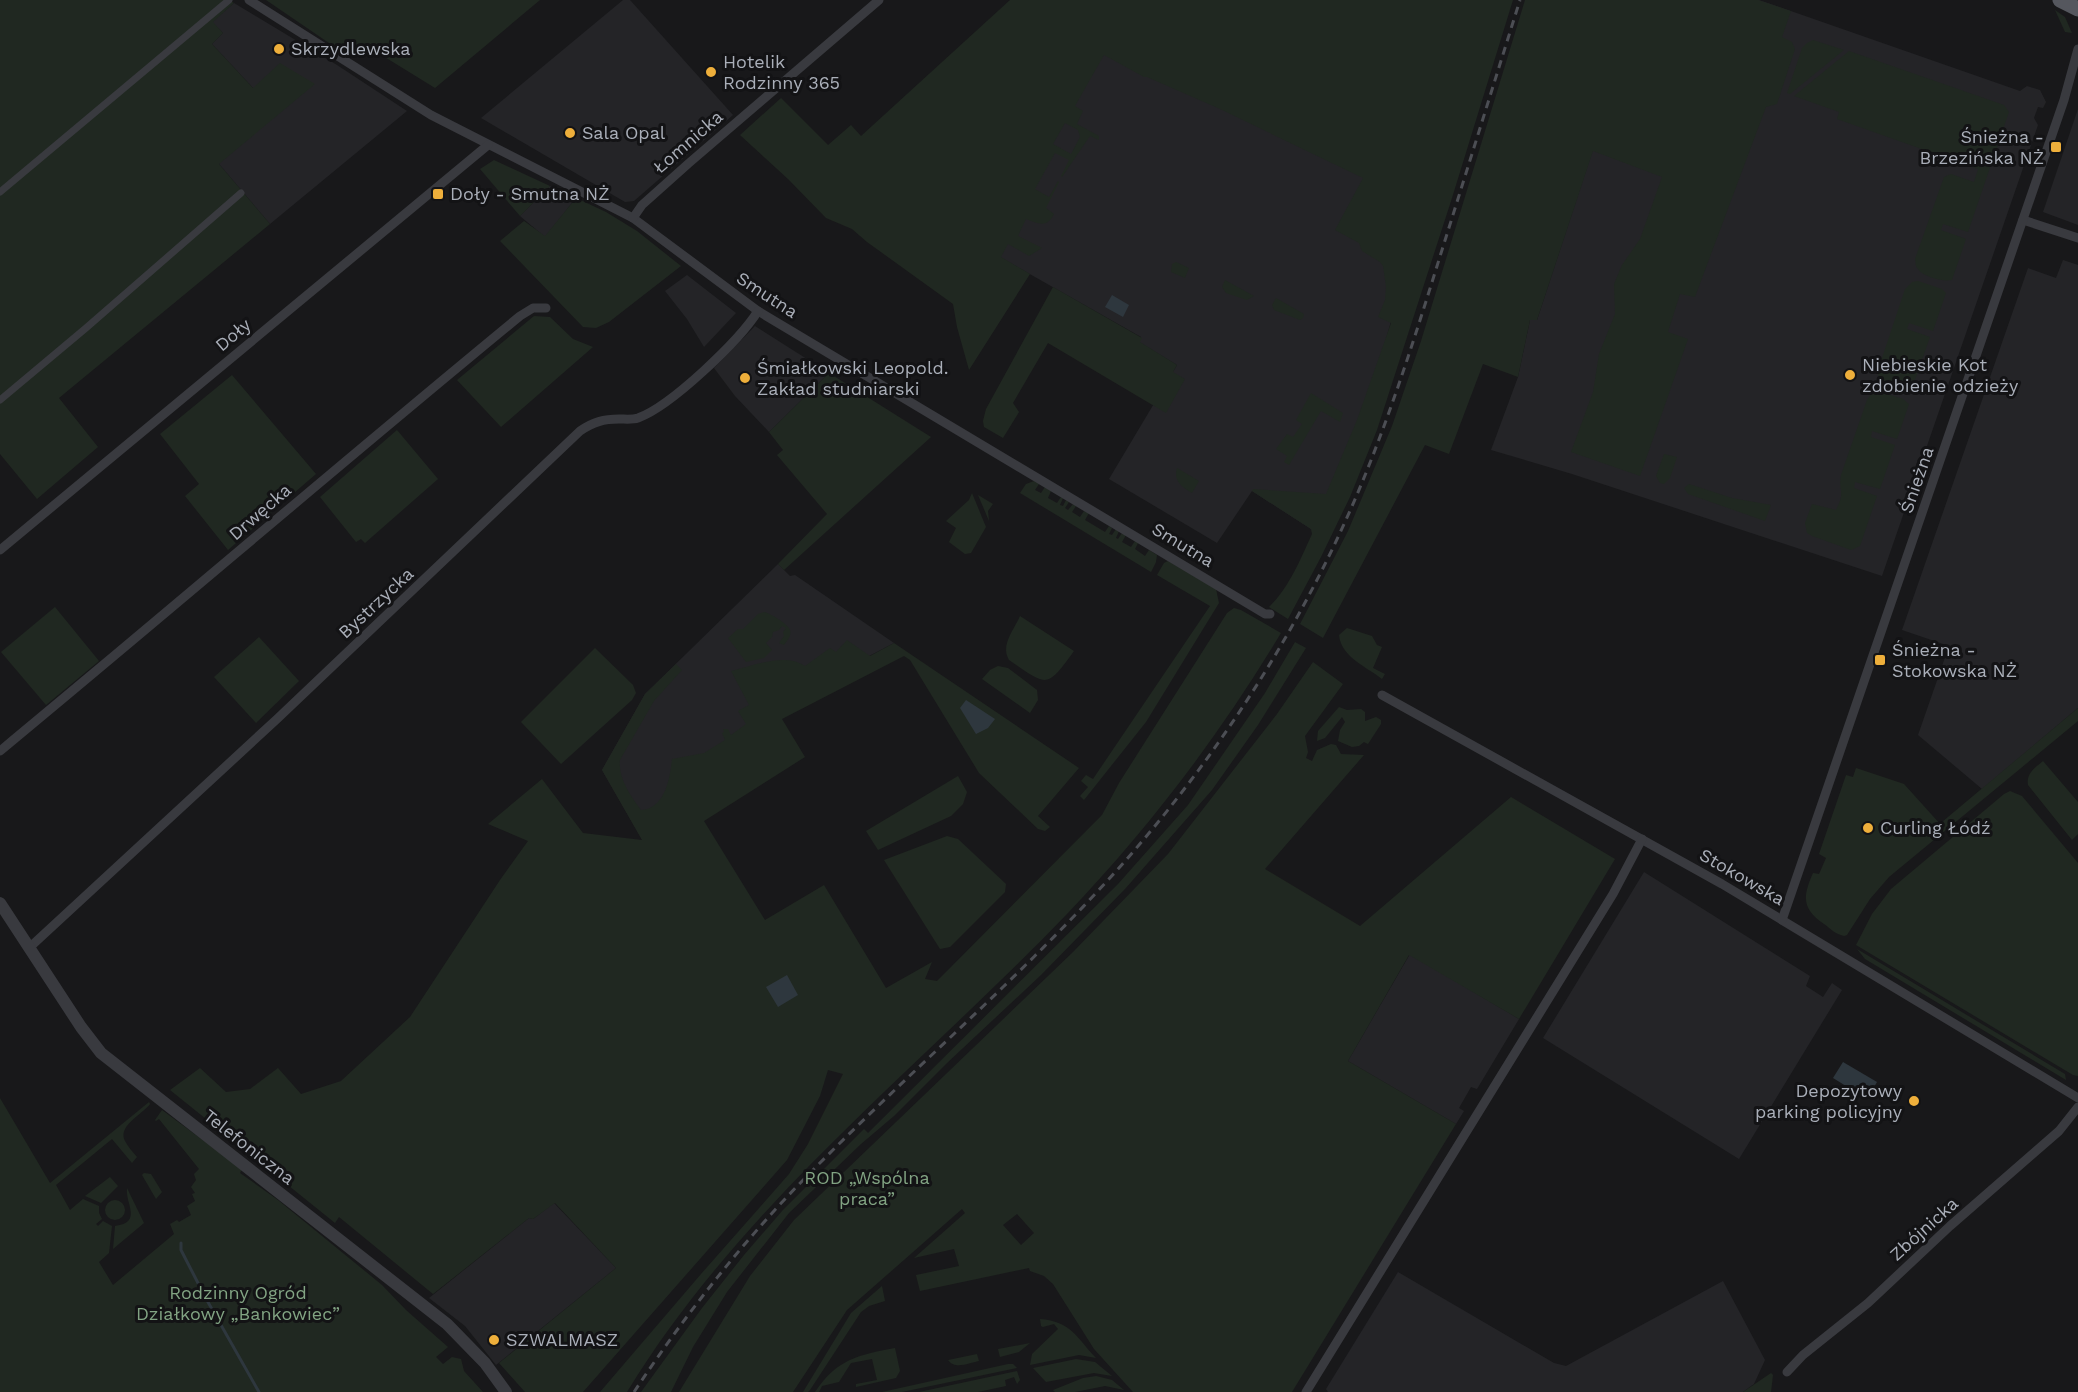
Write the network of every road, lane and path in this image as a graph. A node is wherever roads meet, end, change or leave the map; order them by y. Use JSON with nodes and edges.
{"nodes":[{"id":1,"x":229,"y":0,"type":"edge"},
{"id":2,"x":249,"y":0,"type":"edge"},
{"id":3,"x":879,"y":0,"type":"edge"},
{"id":4,"x":2060,"y":0,"type":"edge"},
{"id":5,"x":2078,"y":9,"type":"edge"},
{"id":6,"x":2078,"y":49,"type":"edge"},
{"id":7,"x":488,"y":145,"type":"junction"},
{"id":8,"x":0,"y":192,"type":"edge"},
{"id":9,"x":241,"y":193,"type":"dead end"},
{"id":10,"x":633,"y":218,"type":"junction"},
{"id":11,"x":2023,"y":220,"type":"junction"},
{"id":12,"x":2078,"y":238,"type":"edge"},
{"id":13,"x":546,"y":308,"type":"dead end"},
{"id":14,"x":758,"y":311,"type":"junction"},
{"id":15,"x":0,"y":400,"type":"edge"},
{"id":16,"x":0,"y":550,"type":"edge"},
{"id":17,"x":1270,"y":614,"type":"dead end"},
{"id":18,"x":1382,"y":695,"type":"dead end"},
{"id":19,"x":0,"y":752,"type":"edge"},
{"id":20,"x":1642,"y":840,"type":"junction"},
{"id":21,"x":0,"y":903,"type":"edge"},
{"id":22,"x":1782,"y":920,"type":"junction"},
{"id":23,"x":29,"y":948,"type":"junction"},
{"id":24,"x":2078,"y":1098,"type":"edge"},
{"id":25,"x":2078,"y":1107,"type":"edge"},
{"id":26,"x":1787,"y":1372,"type":"dead end"},
{"id":27,"x":506,"y":1392,"type":"edge"},
{"id":28,"x":1306,"y":1392,"type":"edge"}],
"edges":[{"from":1,"to":8,"type":"street"},
{"from":2,"to":7,"type":"street","name":"Smutna"},
{"from":3,"to":10,"type":"street","name":"Łomnicka"},
{"from":4,"to":5,"type":"main road"},
{"from":6,"to":11,"type":"street","name":"Śnieżna"},
{"from":7,"to":10,"type":"street","name":"Smutna"},
{"from":7,"to":16,"type":"street","name":"Doły"},
{"from":9,"to":15,"type":"street"},
{"from":10,"to":14,"type":"street","name":"Smutna"},
{"from":11,"to":12,"type":"street"},
{"from":11,"to":22,"type":"street","name":"Śnieżna"},
{"from":13,"to":19,"type":"street","name":"Drwęcka"},
{"from":14,"to":17,"type":"street","name":"Smutna"},
{"from":14,"to":23,"type":"street","name":"Bystrzycka"},
{"from":18,"to":20,"type":"street","name":"Stokowska"},
{"from":20,"to":22,"type":"street","name":"Stokowska"},
{"from":20,"to":28,"type":"street"},
{"from":21,"to":23,"type":"street","name":"Telefoniczna"},
{"from":22,"to":24,"type":"street","name":"Stokowska"},
{"from":23,"to":27,"type":"street","name":"Telefoniczna"},
{"from":25,"to":26,"type":"street","name":"Zbójnicka"}]}
